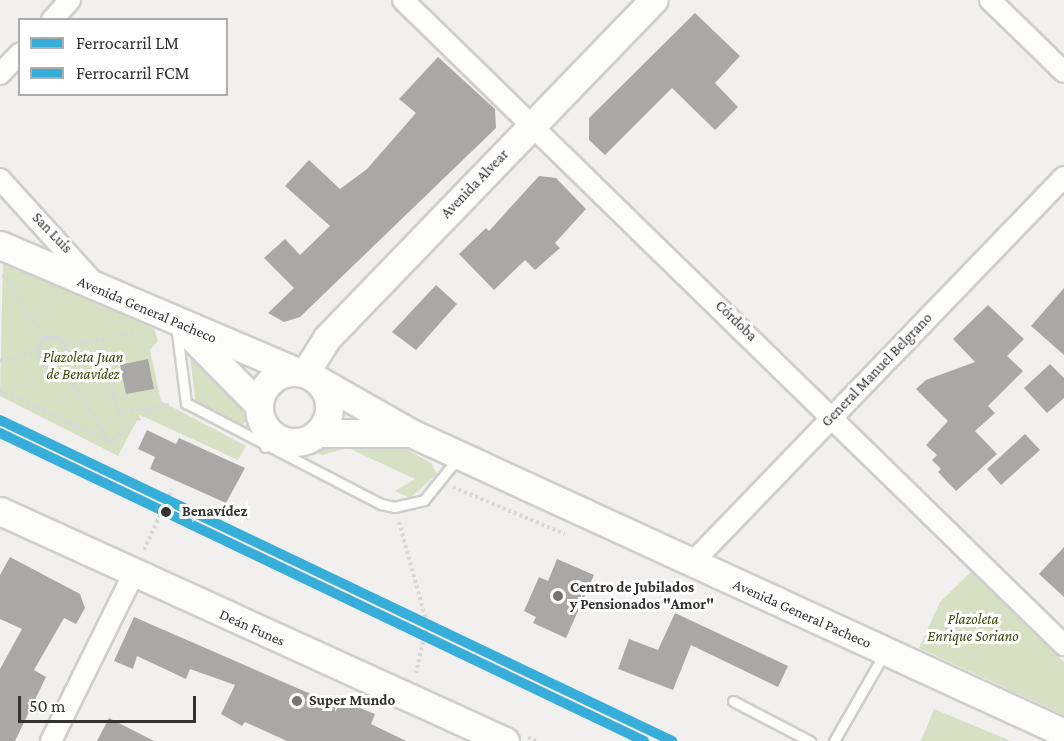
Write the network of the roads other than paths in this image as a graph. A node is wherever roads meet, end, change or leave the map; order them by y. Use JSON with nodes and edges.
{"nodes":[{"id":1,"x":70,"y":0,"type":"edge"},
{"id":2,"x":404,"y":0,"type":"edge"},
{"id":3,"x":652,"y":0,"type":"edge"},
{"id":4,"x":990,"y":0,"type":"edge"},
{"id":5,"x":54,"y":18,"type":"edge"},
{"id":6,"x":18,"y":56,"type":"edge"},
{"id":7,"x":1064,"y":72,"type":"edge"},
{"id":8,"x":0,"y":74,"type":"edge"},
{"id":9,"x":532,"y":125,"type":"junction"},
{"id":10,"x":1064,"y":177,"type":"edge"},
{"id":11,"x":0,"y":179,"type":"edge"},
{"id":12,"x":0,"y":245,"type":"edge"},
{"id":13,"x":99,"y":290,"type":"junction"},
{"id":14,"x":176,"y":324,"type":"junction"},
{"id":15,"x":305,"y":374,"type":"junction"},
{"id":16,"x":259,"y":405,"type":"junction"},
{"id":17,"x":833,"y":414,"type":"junction"},
{"id":18,"x":318,"y":433,"type":"junction"},
{"id":19,"x":411,"y":433,"type":"junction"},
{"id":20,"x":270,"y":442,"type":"junction"},
{"id":21,"x":460,"y":456,"type":"junction"},
{"id":22,"x":0,"y":511,"type":"edge"},
{"id":23,"x":691,"y":564,"type":"junction"},
{"id":24,"x":133,"y":575,"type":"junction"},
{"id":25,"x":1064,"y":645,"type":"edge"},
{"id":26,"x":885,"y":652,"type":"junction"},
{"id":27,"x":733,"y":700,"type":"dead end"},
{"id":28,"x":1064,"y":733,"type":"edge"},
{"id":29,"x":501,"y":740,"type":"edge"},
{"id":30,"x":51,"y":741,"type":"edge"},
{"id":31,"x":810,"y":741,"type":"edge"},
{"id":32,"x":834,"y":741,"type":"edge"}],
"edges":[{"from":1,"to":5,"type":"street"},
{"from":2,"to":9,"type":"street","name":"Córdoba"},
{"from":3,"to":9,"type":"street","name":"Avenida Alvear"},
{"from":4,"to":7,"type":"street"},
{"from":6,"to":8,"type":"street"},
{"from":9,"to":15,"type":"street","name":"Avenida Alvear"},
{"from":9,"to":17,"type":"street","name":"Córdoba"},
{"from":10,"to":17,"type":"street","name":"General Manuel Belgrano"},
{"from":11,"to":13,"type":"street","name":"San Luis"},
{"from":12,"to":13,"type":"street","name":"Avenida General Pacheco"},
{"from":13,"to":14,"type":"street","name":"Avenida General Pacheco"},
{"from":14,"to":15,"type":"street","name":"Avenida General Pacheco"},
{"from":14,"to":16,"type":"street"},
{"from":14,"to":20,"type":"lane"},
{"from":15,"to":16,"type":"street"},
{"from":15,"to":18,"type":"street"},
{"from":15,"to":19,"type":"street","name":"Avenida General Pacheco"},
{"from":16,"to":20,"type":"street"},
{"from":17,"to":23,"type":"street","name":"General Manuel Belgrano"},
{"from":17,"to":25,"type":"street","name":"Córdoba"},
{"from":18,"to":19,"type":"street","name":"Avenida General Pacheco"},
{"from":18,"to":20,"type":"street"},
{"from":19,"to":21,"type":"street","name":"Avenida General Pacheco"},
{"from":20,"to":21,"type":"lane"},
{"from":21,"to":23,"type":"street","name":"Avenida General Pacheco"},
{"from":22,"to":24,"type":"street","name":"Deán Funes"},
{"from":23,"to":26,"type":"street","name":"Avenida General Pacheco"},
{"from":24,"to":29,"type":"street","name":"Deán Funes"},
{"from":24,"to":30,"type":"street"},
{"from":26,"to":28,"type":"street","name":"Avenida General Pacheco"},
{"from":26,"to":32,"type":"lane"},
{"from":27,"to":31,"type":"lane"}]}
